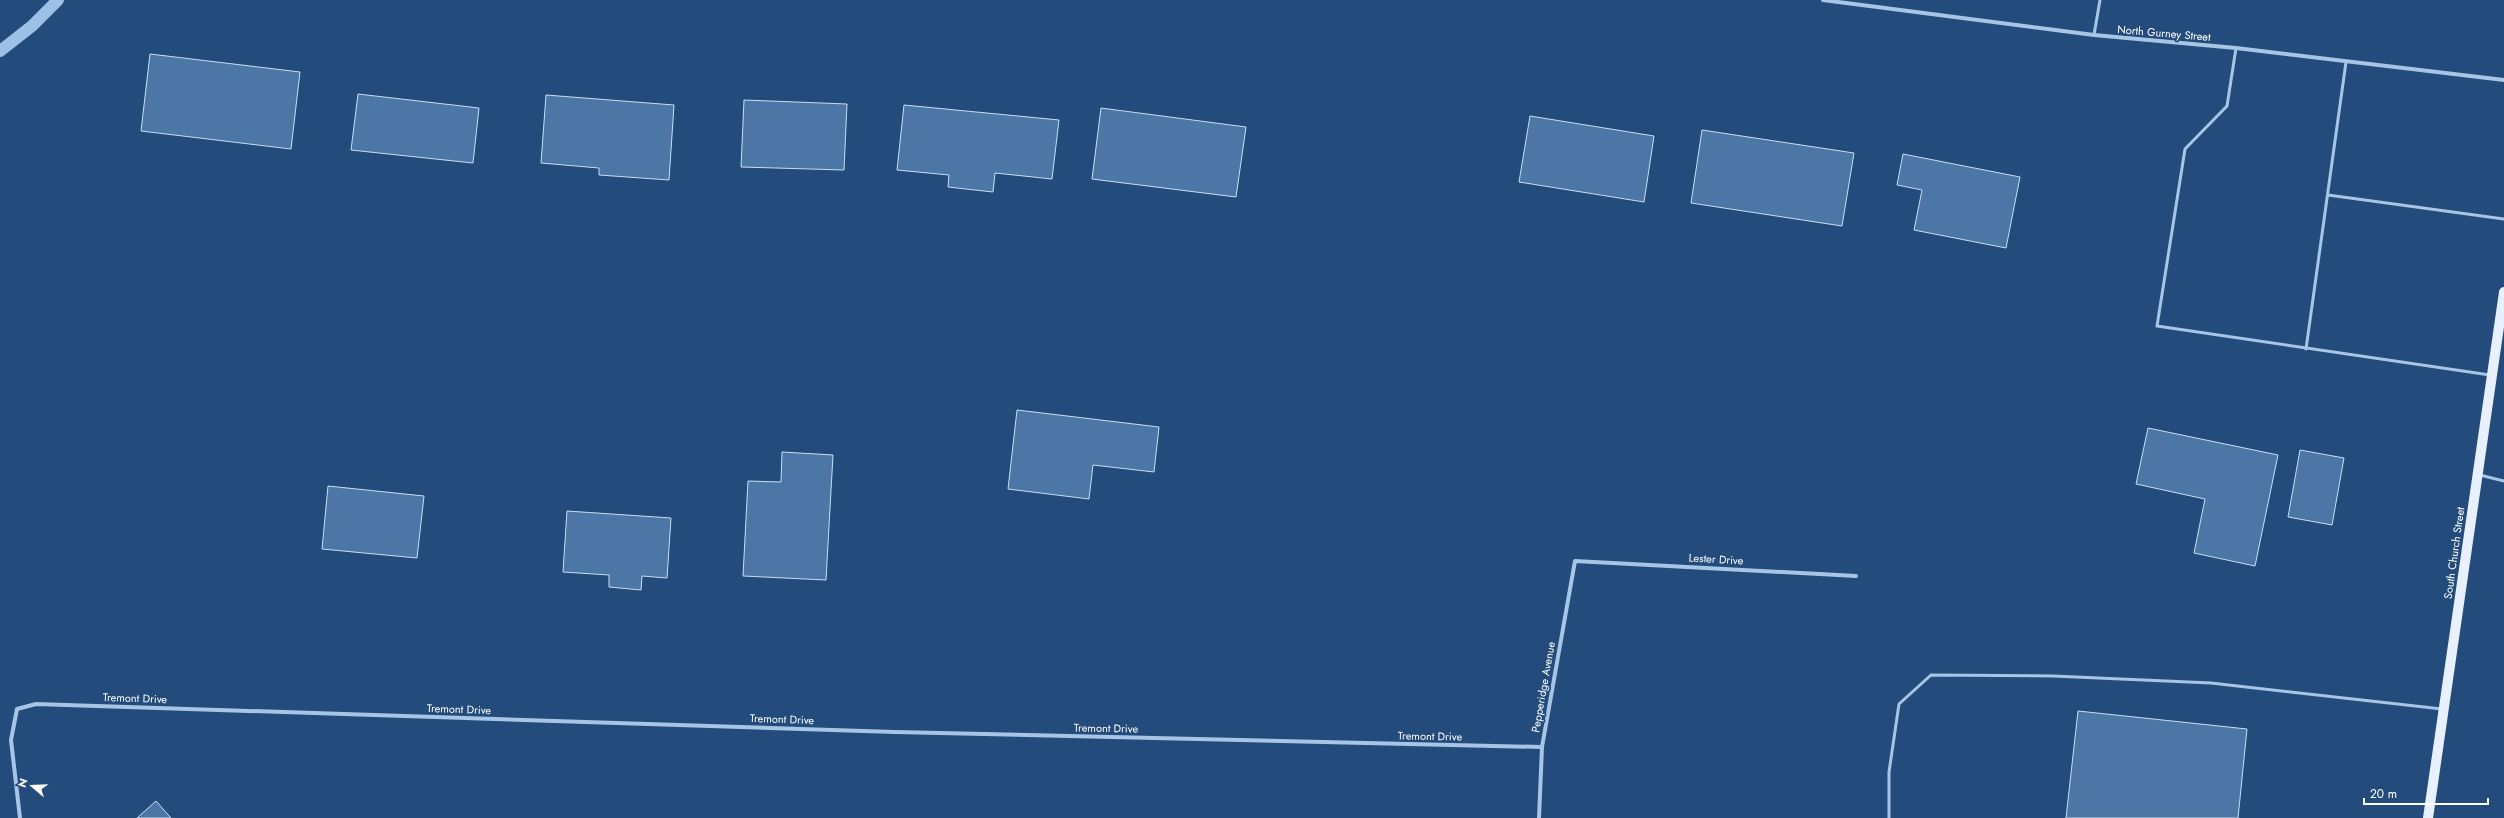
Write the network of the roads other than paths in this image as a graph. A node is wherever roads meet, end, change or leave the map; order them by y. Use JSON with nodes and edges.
{"nodes":[{"id":1,"x":1823,"y":0,"type":"edge"},
{"id":2,"x":2100,"y":0,"type":"edge"},
{"id":3,"x":2094,"y":35,"type":"junction"},
{"id":4,"x":2236,"y":48,"type":"junction"},
{"id":5,"x":2346,"y":62,"type":"junction"},
{"id":6,"x":2504,"y":80,"type":"edge"},
{"id":7,"x":2328,"y":195,"type":"junction"},
{"id":8,"x":2504,"y":219,"type":"edge"},
{"id":9,"x":2504,"y":292,"type":"edge"},
{"id":10,"x":2306,"y":349,"type":"junction"},
{"id":11,"x":2492,"y":375,"type":"junction"},
{"id":12,"x":2478,"y":475,"type":"junction"},
{"id":13,"x":2504,"y":481,"type":"edge"},
{"id":14,"x":1575,"y":561,"type":"joint"},
{"id":15,"x":1856,"y":576,"type":"dead end"},
{"id":16,"x":2444,"y":710,"type":"junction"},
{"id":17,"x":1542,"y":747,"type":"junction"},
{"id":18,"x":20,"y":818,"type":"edge"},
{"id":19,"x":1539,"y":818,"type":"edge"},
{"id":20,"x":1888,"y":818,"type":"edge"},
{"id":21,"x":2428,"y":818,"type":"edge"}],
"edges":[{"from":1,"to":3,"type":"street","name":"North Gurney Street"},
{"from":2,"to":3,"type":"lane"},
{"from":3,"to":4,"type":"street","name":"North Gurney Street"},
{"from":4,"to":5,"type":"street","name":"North Gurney Street"},
{"from":4,"to":10,"type":"lane"},
{"from":5,"to":6,"type":"street","name":"North Gurney Street"},
{"from":5,"to":7,"type":"lane"},
{"from":7,"to":8,"type":"lane"},
{"from":7,"to":10,"type":"lane"},
{"from":9,"to":11,"type":"main road","name":"South Church Street"},
{"from":10,"to":11,"type":"lane"},
{"from":11,"to":12,"type":"main road","name":"South Church Street"},
{"from":12,"to":13,"type":"lane"},
{"from":12,"to":16,"type":"main road","name":"South Church Street"},
{"from":14,"to":15,"type":"street","name":"Lester Drive"},
{"from":14,"to":17,"type":"street","name":"Pepperidge Avenue"},
{"from":16,"to":20,"type":"lane"},
{"from":16,"to":21,"type":"main road","name":"South Church Street"},
{"from":17,"to":18,"type":"street","name":"Tremont Drive"},
{"from":17,"to":19,"type":"street","name":"Pepperidge Avenue"}]}
